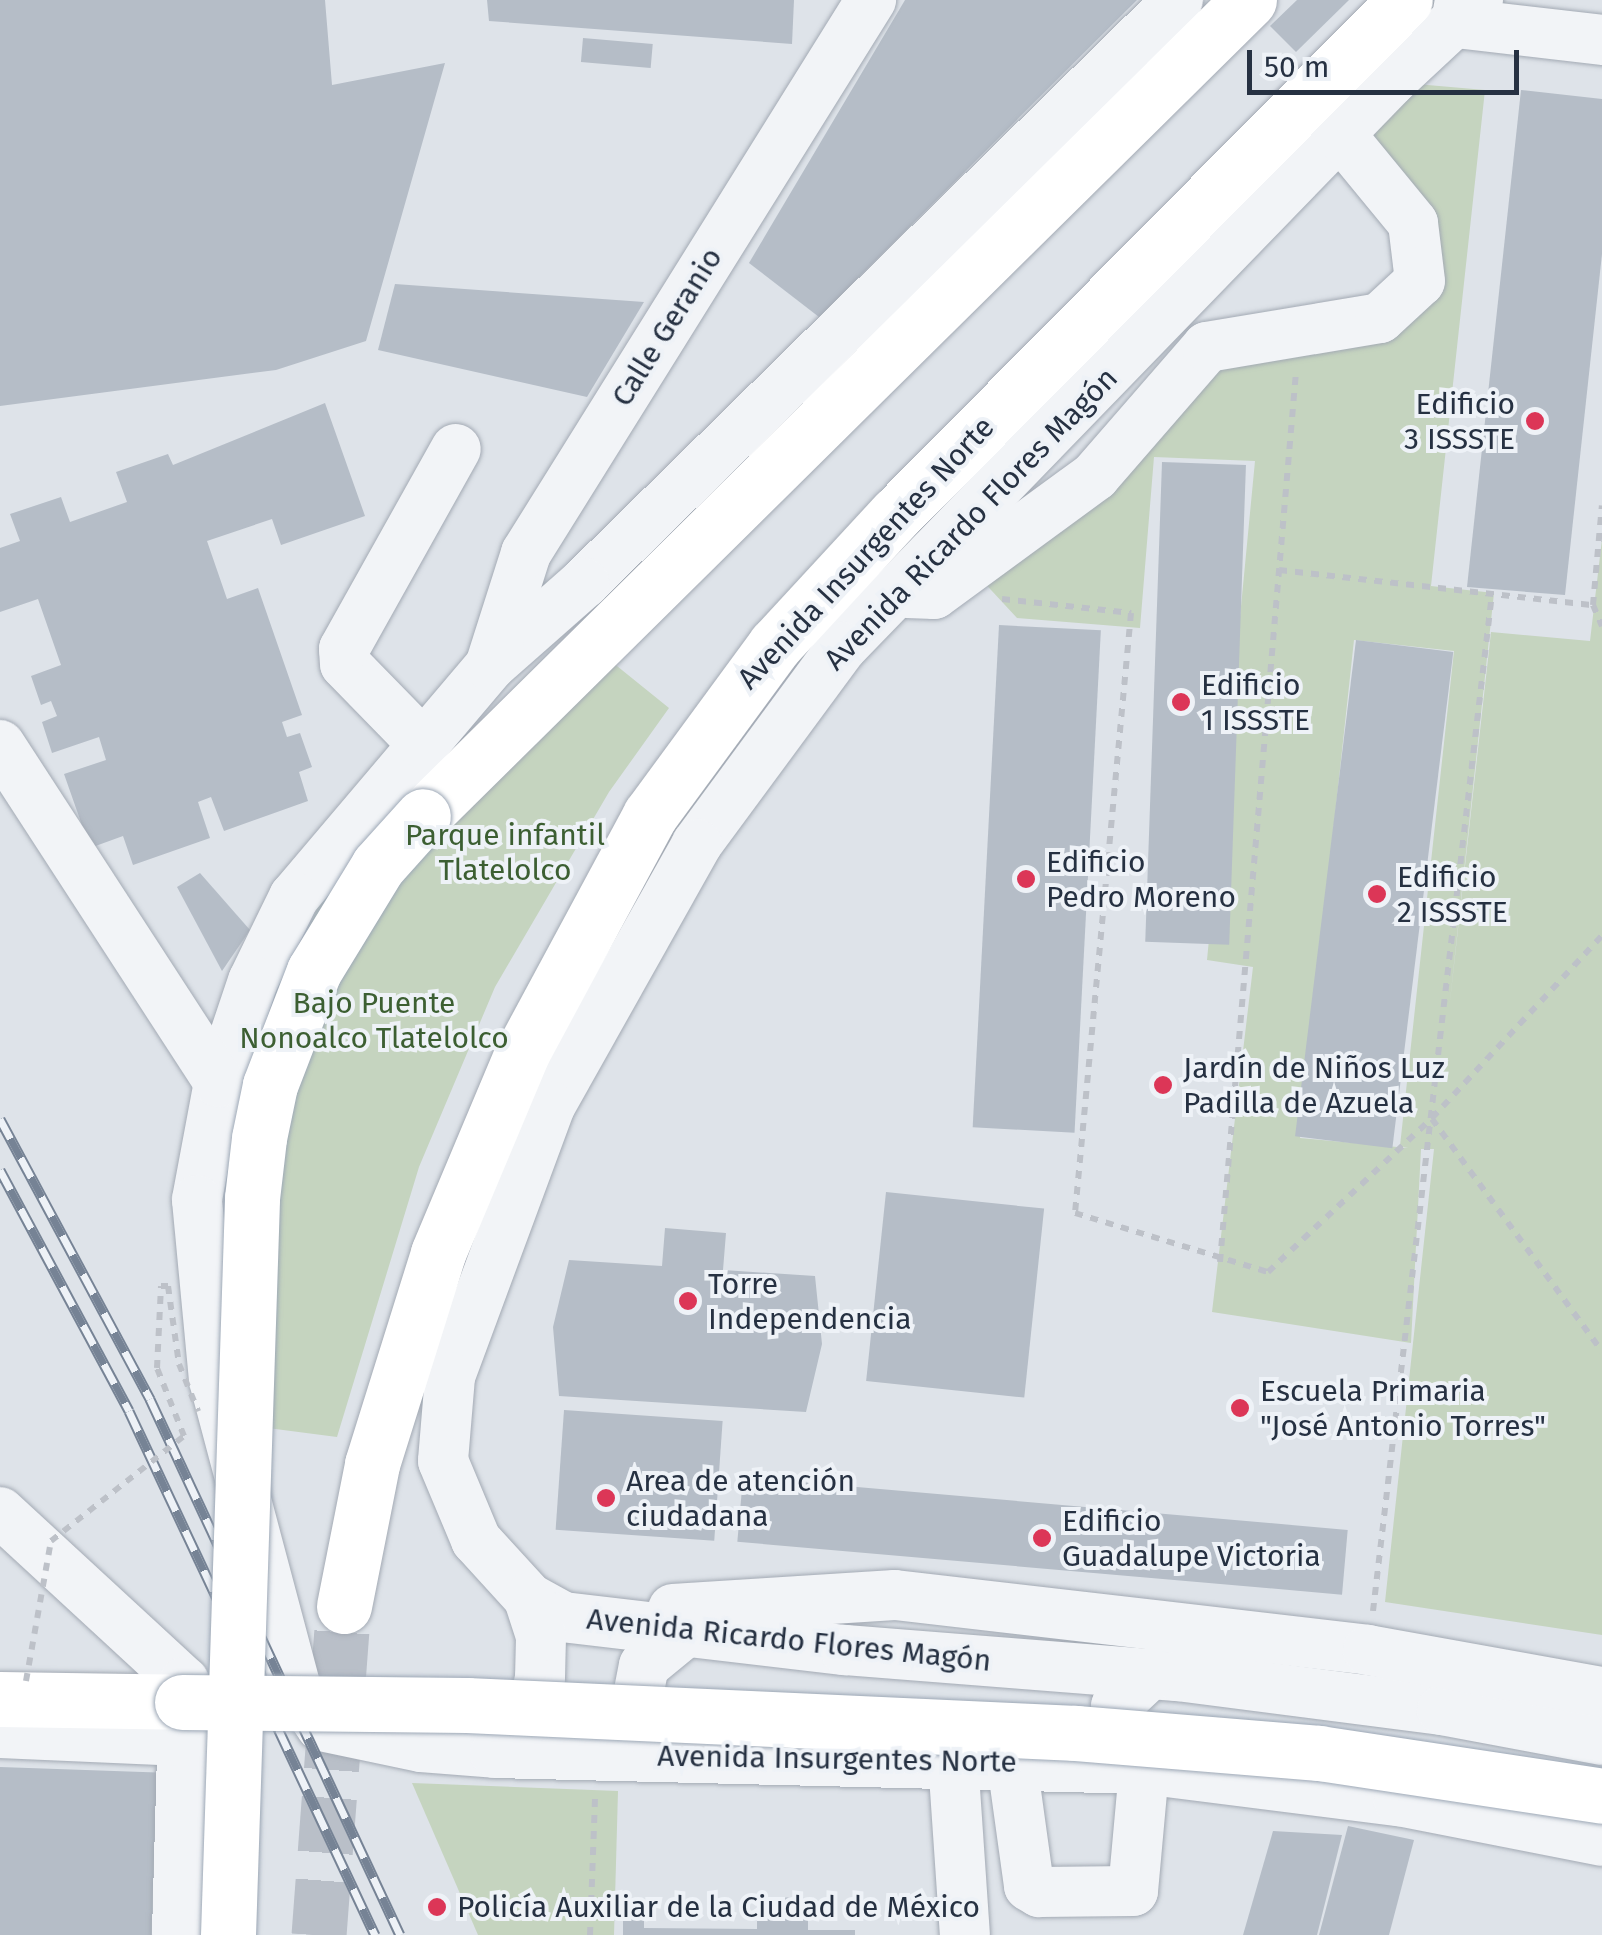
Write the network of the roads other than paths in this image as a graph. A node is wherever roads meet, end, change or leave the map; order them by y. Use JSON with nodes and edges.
{"nodes":[{"id":1,"x":871,"y":0,"type":"edge"},
{"id":2,"x":1178,"y":0,"type":"edge"},
{"id":3,"x":1248,"y":0,"type":"edge"},
{"id":4,"x":1406,"y":0,"type":"edge"},
{"id":5,"x":1465,"y":8,"type":"edge"},
{"id":6,"x":1602,"y":40,"type":"edge"},
{"id":7,"x":1340,"y":134,"type":"junction"},
{"id":8,"x":1133,"y":272,"type":"junction"},
{"id":9,"x":1130,"y":353,"type":"junction"},
{"id":10,"x":456,"y":448,"type":"dead end"},
{"id":11,"x":915,"y":593,"type":"junction"},
{"id":12,"x":490,"y":666,"type":"junction"},
{"id":13,"x":422,"y":744,"type":"junction"},
{"id":14,"x":0,"y":745,"type":"edge"},
{"id":15,"x":219,"y":1082,"type":"junction"},
{"id":16,"x":0,"y":1512,"type":"edge"},
{"id":17,"x":344,"y":1606,"type":"tunnel mouth"},
{"id":18,"x":546,"y":1608,"type":"junction"},
{"id":19,"x":684,"y":1634,"type":"junction"},
{"id":20,"x":1151,"y":1674,"type":"junction"},
{"id":21,"x":1447,"y":1687,"type":"junction"},
{"id":22,"x":13,"y":1690,"type":"edge"},
{"id":23,"x":1602,"y":1692,"type":"edge"},
{"id":24,"x":0,"y":1733,"type":"edge"},
{"id":25,"x":1602,"y":1740,"type":"edge"},
{"id":26,"x":183,"y":1741,"type":"junction"},
{"id":27,"x":495,"y":1753,"type":"junction"},
{"id":28,"x":678,"y":1755,"type":"junction"},
{"id":29,"x":953,"y":1760,"type":"junction"},
{"id":30,"x":1012,"y":1763,"type":"junction"},
{"id":31,"x":1144,"y":1769,"type":"junction"},
{"id":32,"x":1602,"y":1796,"type":"edge"},
{"id":33,"x":1602,"y":1841,"type":"edge"},
{"id":34,"x":177,"y":1935,"type":"edge"},
{"id":35,"x":228,"y":1935,"type":"edge"},
{"id":36,"x":964,"y":1935,"type":"edge"}],
"edges":[{"from":1,"to":12,"type":"street","name":"Calle Geranio"},
{"from":2,"to":12,"type":"street","name":"Avenida Insurgentes Norte"},
{"from":3,"to":35,"type":"main road","bridge":true},
{"from":4,"to":8,"type":"main road","name":"Avenida Insurgentes Norte"},
{"from":5,"to":6,"type":"street"},
{"from":5,"to":7,"type":"street"},
{"from":7,"to":9,"type":"street"},
{"from":7,"to":11,"type":"street"},
{"from":8,"to":9,"type":"street","name":"Avenida Ricardo Flores Magón"},
{"from":8,"to":17,"type":"main road","name":"Avenida Insurgentes Norte"},
{"from":9,"to":11,"type":"street","name":"Avenida Ricardo Flores Magón"},
{"from":10,"to":13,"type":"street"},
{"from":11,"to":18,"type":"street","name":"Avenida Ricardo Flores Magón"},
{"from":12,"to":13,"type":"street","name":"Avenida Insurgentes Norte"},
{"from":13,"to":15,"type":"street","name":"Avenida Insurgentes Norte"},
{"from":14,"to":15,"type":"street"},
{"from":15,"to":27,"type":"street","name":"Avenida Insurgentes Norte"},
{"from":16,"to":26,"type":"street"},
{"from":18,"to":19,"type":"street","name":"Avenida Ricardo Flores Magón"},
{"from":18,"to":21,"type":"street"},
{"from":18,"to":27,"type":"street"},
{"from":19,"to":20,"type":"street","name":"Avenida Ricardo Flores Magón"},
{"from":19,"to":28,"type":"street"},
{"from":20,"to":21,"type":"street","name":"Avenida Ricardo Flores Magón"},
{"from":20,"to":31,"type":"street"},
{"from":21,"to":23,"type":"street"},
{"from":21,"to":25,"type":"street","name":"Avenida Ricardo Flores Magón"},
{"from":22,"to":32,"type":"main road","bridge":true},
{"from":24,"to":26,"type":"street"},
{"from":26,"to":34,"type":"street"},
{"from":27,"to":28,"type":"street","name":"Avenida Insurgentes Norte"},
{"from":28,"to":29,"type":"street","name":"Avenida Insurgentes Norte"},
{"from":29,"to":30,"type":"street","name":"Avenida Insurgentes Norte"},
{"from":29,"to":36,"type":"street"},
{"from":30,"to":31,"type":"street","name":"Avenida Insurgentes Norte"},
{"from":30,"to":31,"type":"street"},
{"from":31,"to":33,"type":"street","name":"Avenida Insurgentes Norte"}]}
